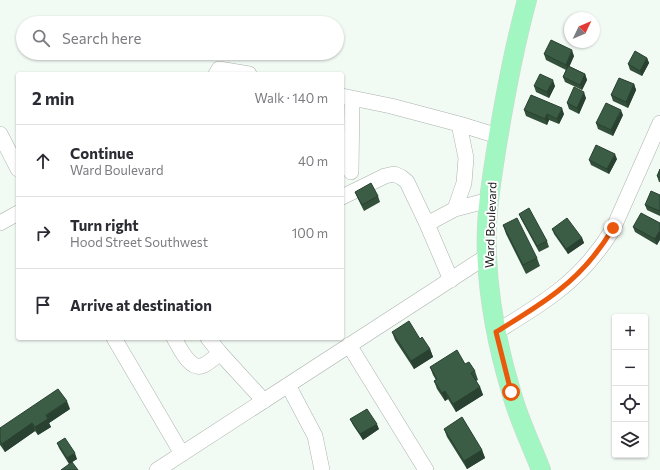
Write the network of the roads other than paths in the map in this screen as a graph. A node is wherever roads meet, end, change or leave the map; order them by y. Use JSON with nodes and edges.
{"nodes":[{"id":1,"x":527,"y":0,"type":"edge"},
{"id":2,"x":217,"y":72,"type":"edge"},
{"id":3,"x":237,"y":72,"type":"edge"},
{"id":4,"x":347,"y":97,"type":"edge"},
{"id":5,"x":660,"y":123,"type":"edge"},
{"id":6,"x":459,"y":124,"type":"junction"},
{"id":7,"x":0,"y":134,"type":"edge"},
{"id":8,"x":498,"y":136,"type":"junction"},
{"id":9,"x":16,"y":165,"type":"edge"},
{"id":10,"x":351,"y":172,"type":"dead end"},
{"id":11,"x":344,"y":196,"type":"edge"},
{"id":12,"x":489,"y":200,"type":"junction"},
{"id":13,"x":454,"y":209,"type":"junction"},
{"id":14,"x":16,"y":214,"type":"edge"},
{"id":15,"x":1,"y":219,"type":"edge"},
{"id":16,"x":427,"y":224,"type":"junction"},
{"id":17,"x":487,"y":256,"type":"junction"},
{"id":18,"x":451,"y":280,"type":"junction"},
{"id":19,"x":496,"y":332,"type":"junction"},
{"id":20,"x":115,"y":340,"type":"edge"},
{"id":21,"x":175,"y":340,"type":"edge"},
{"id":22,"x":210,"y":340,"type":"edge"},
{"id":23,"x":350,"y":345,"type":"junction"},
{"id":24,"x":220,"y":353,"type":"junction"},
{"id":25,"x":288,"y":385,"type":"junction"},
{"id":26,"x":264,"y":401,"type":"junction"},
{"id":27,"x":182,"y":454,"type":"junction"},
{"id":28,"x":157,"y":470,"type":"edge"},
{"id":29,"x":322,"y":470,"type":"edge"},
{"id":30,"x":426,"y":470,"type":"edge"},
{"id":31,"x":541,"y":470,"type":"edge"}],
"edges":[{"from":1,"to":8,"type":"main road","name":"Ward Boulevard"},
{"from":2,"to":3,"type":"street"},
{"from":4,"to":6,"type":"street"},
{"from":4,"to":10,"type":"street"},
{"from":5,"to":19,"type":"street"},
{"from":6,"to":8,"type":"street"},
{"from":6,"to":13,"type":"street"},
{"from":7,"to":9,"type":"street"},
{"from":8,"to":12,"type":"main road","name":"Ward Boulevard"},
{"from":11,"to":16,"type":"street"},
{"from":12,"to":13,"type":"street"},
{"from":12,"to":17,"type":"main road","name":"Ward Boulevard"},
{"from":13,"to":16,"type":"street"},
{"from":14,"to":15,"type":"street"},
{"from":16,"to":18,"type":"street"},
{"from":17,"to":18,"type":"street"},
{"from":17,"to":19,"type":"main road","name":"Ward Boulevard"},
{"from":18,"to":23,"type":"street"},
{"from":19,"to":31,"type":"main road","name":"Ward Boulevard"},
{"from":20,"to":27,"type":"street"},
{"from":21,"to":24,"type":"street"},
{"from":22,"to":24,"type":"street"},
{"from":23,"to":25,"type":"street"},
{"from":23,"to":30,"type":"street"},
{"from":24,"to":26,"type":"street"},
{"from":25,"to":26,"type":"street"},
{"from":25,"to":29,"type":"street"},
{"from":26,"to":27,"type":"street"},
{"from":27,"to":28,"type":"street"}]}
